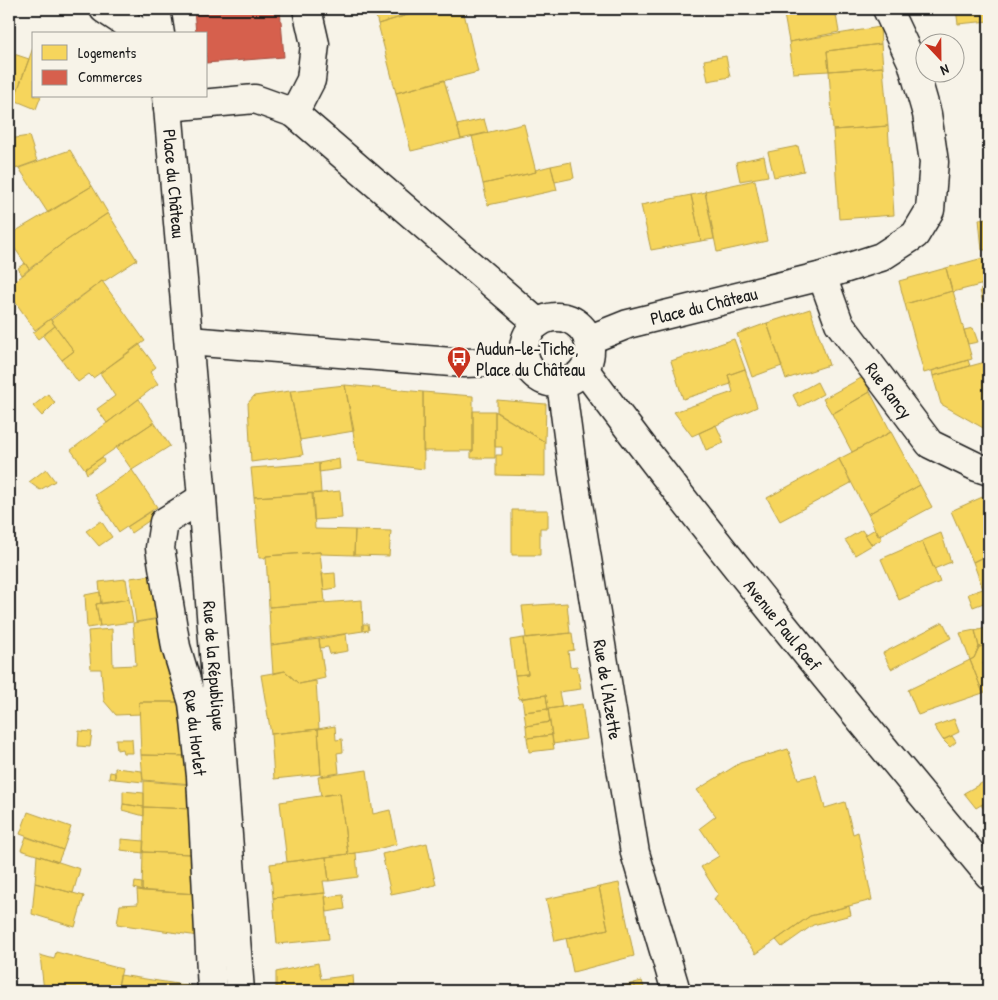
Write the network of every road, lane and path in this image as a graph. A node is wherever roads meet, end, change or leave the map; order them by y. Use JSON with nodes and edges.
{"nodes":[{"id":1,"x":104,"y":9,"type":"edge"},
{"id":2,"x":156,"y":9,"type":"edge"},
{"id":3,"x":307,"y":9,"type":"edge"},
{"id":4,"x":887,"y":9,"type":"edge"},
{"id":5,"x":139,"y":32,"type":"edge"},
{"id":6,"x":160,"y":32,"type":"edge"},
{"id":7,"x":168,"y":102,"type":"edge"},
{"id":8,"x":294,"y":113,"type":"junction"},
{"id":9,"x":822,"y":276,"type":"junction"},
{"id":10,"x":538,"y":323,"type":"junction"},
{"id":11,"x":588,"y":340,"type":"junction"},
{"id":12,"x":189,"y":341,"type":"junction"},
{"id":13,"x":526,"y":362,"type":"junction"},
{"id":14,"x":572,"y":376,"type":"junction"},
{"id":15,"x":989,"y":471,"type":"edge"},
{"id":16,"x":202,"y":498,"type":"junction"},
{"id":17,"x":989,"y":875,"type":"edge"},
{"id":18,"x":212,"y":991,"type":"edge"},
{"id":19,"x":240,"y":991,"type":"edge"},
{"id":20,"x":676,"y":991,"type":"edge"}],
"edges":[{"from":1,"to":5,"type":"street"},
{"from":2,"to":6,"type":"street"},
{"from":3,"to":8,"type":"street"},
{"from":4,"to":9,"type":"street","name":"Place du Château"},
{"from":7,"to":8,"type":"street","name":"Place du Château"},
{"from":7,"to":12,"type":"street","name":"Place du Château"},
{"from":8,"to":10,"type":"street","name":"Place du Château"},
{"from":9,"to":11,"type":"street","name":"Place du Château"},
{"from":9,"to":15,"type":"street","name":"Rue Rancy"},
{"from":10,"to":11,"type":"street"},
{"from":10,"to":13,"type":"street"},
{"from":11,"to":14,"type":"street"},
{"from":12,"to":13,"type":"street"},
{"from":12,"to":16,"type":"street","name":"Rue de la République"},
{"from":13,"to":14,"type":"street"},
{"from":14,"to":17,"type":"street","name":"Avenue Paul Roef"},
{"from":14,"to":20,"type":"street","name":"Rue de l'Alzette"},
{"from":16,"to":18,"type":"street","name":"Rue du Horlet"},
{"from":16,"to":19,"type":"street","name":"Rue de la République"}]}
